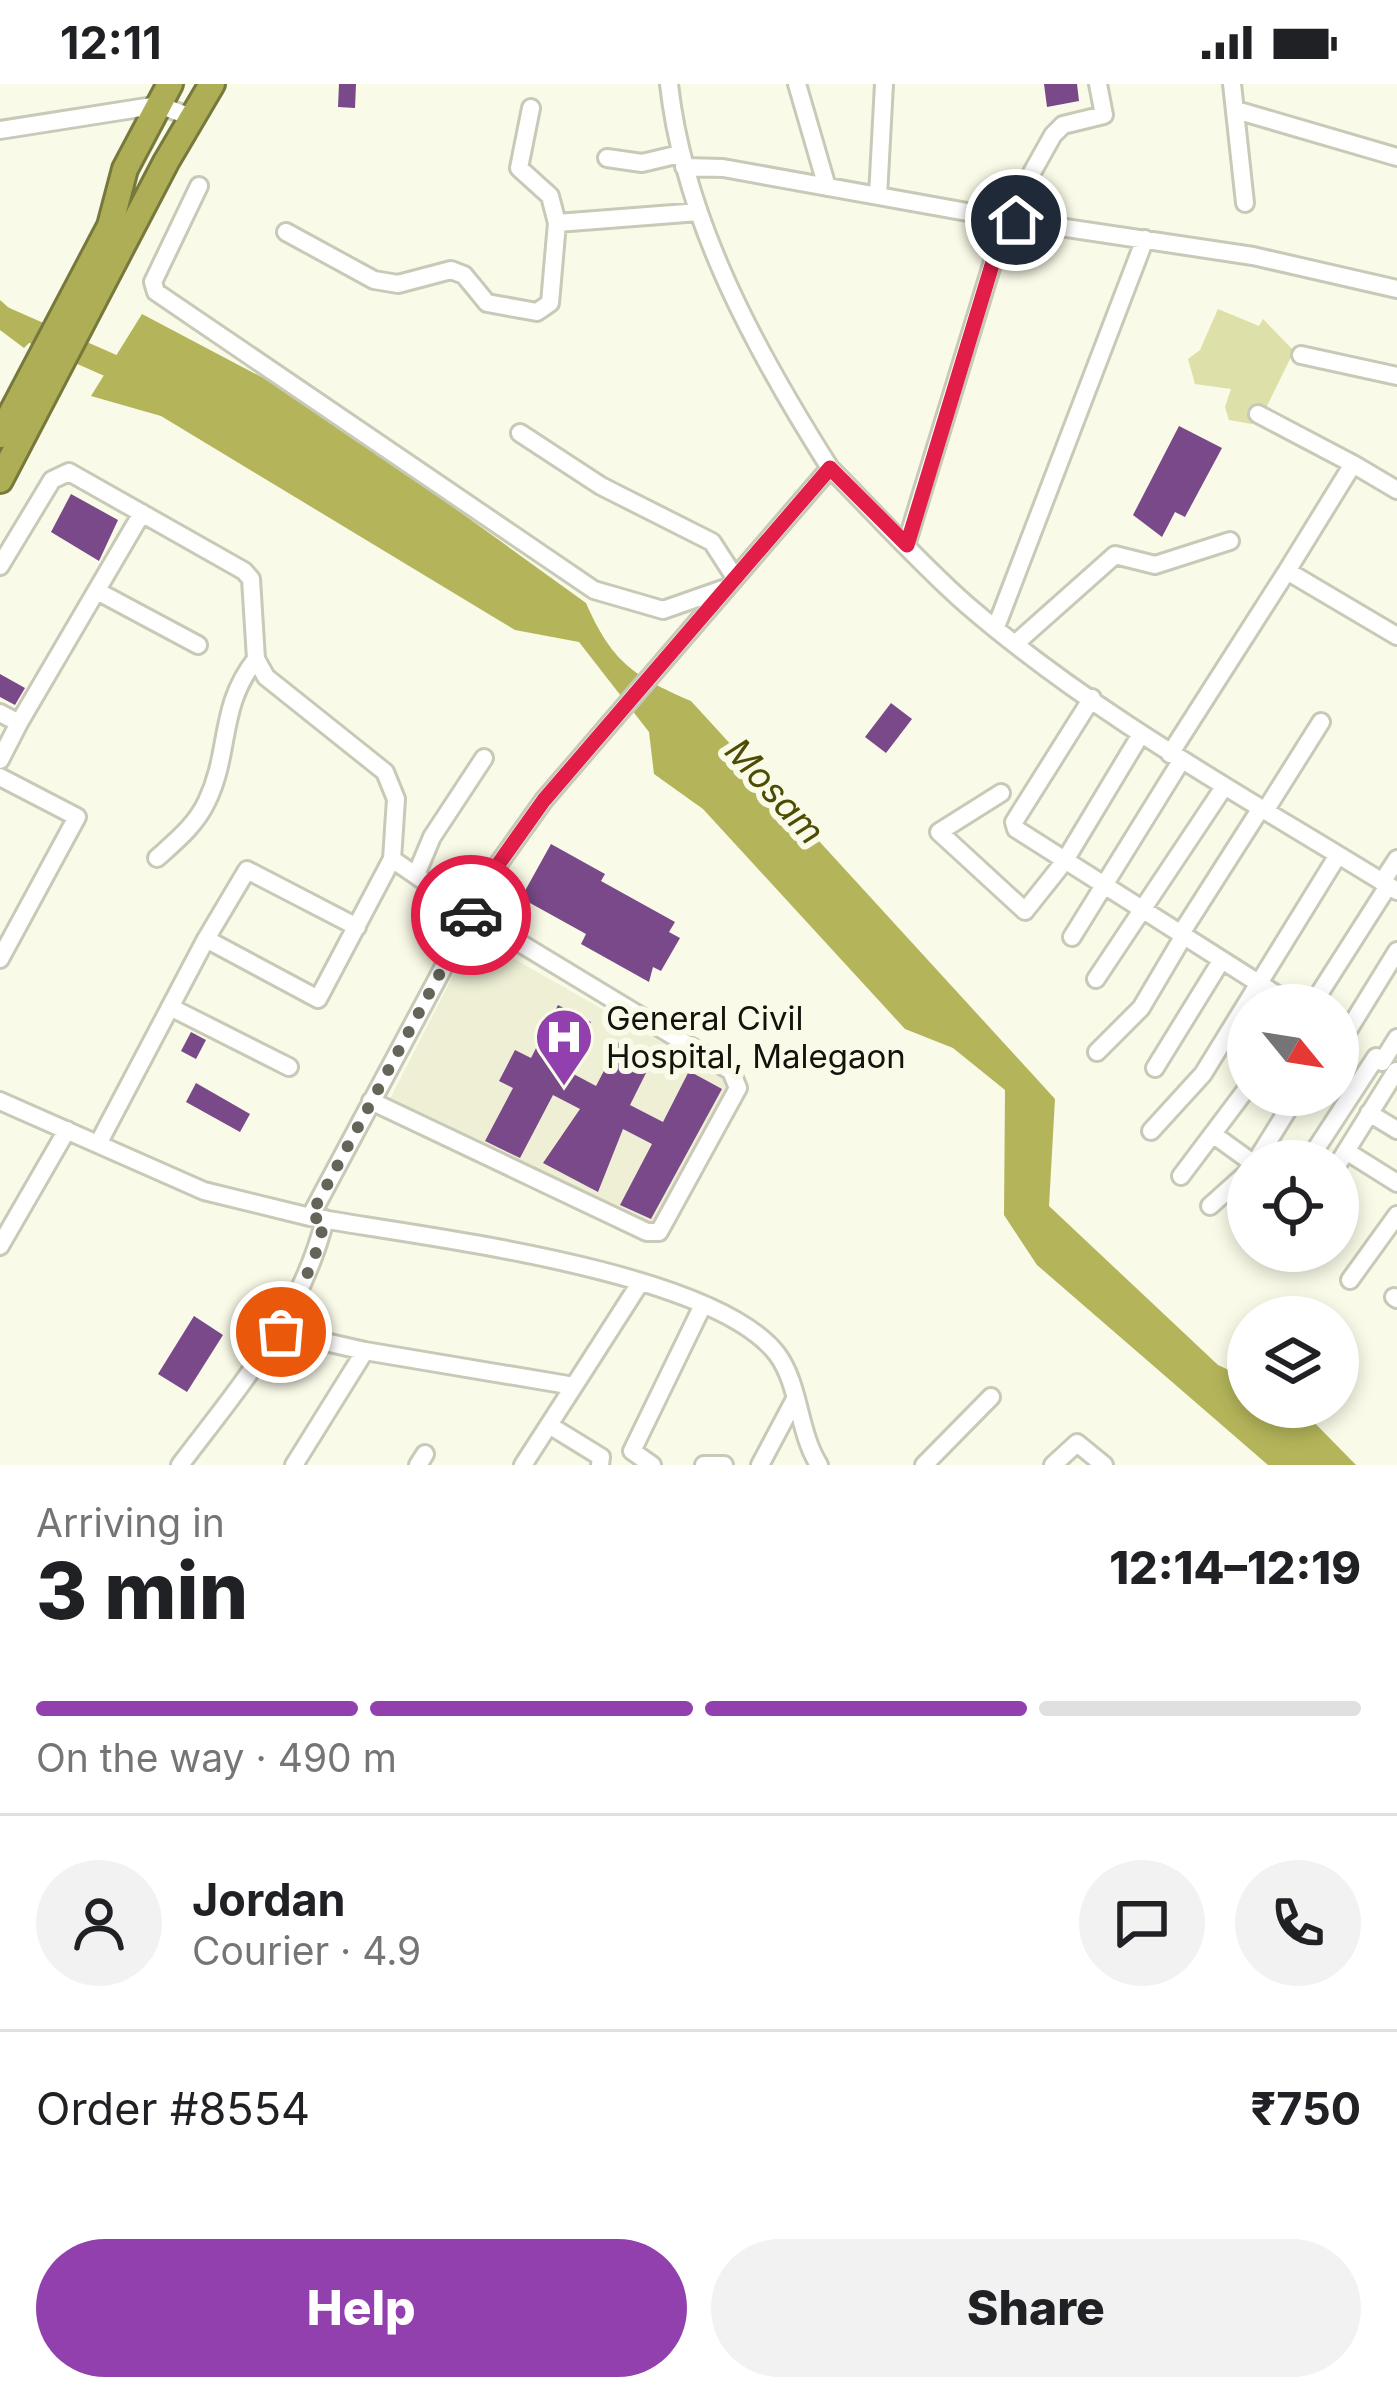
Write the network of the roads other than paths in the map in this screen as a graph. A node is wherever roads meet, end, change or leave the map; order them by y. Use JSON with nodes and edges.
{"nodes":[{"id":1,"x":212,"y":84,"type":"edge"},
{"id":2,"x":669,"y":84,"type":"edge"},
{"id":3,"x":797,"y":84,"type":"edge"},
{"id":4,"x":884,"y":84,"type":"edge"},
{"id":5,"x":1098,"y":84,"type":"edge"},
{"id":6,"x":1232,"y":84,"type":"edge"},
{"id":7,"x":165,"y":94,"type":"edge"},
{"id":8,"x":531,"y":108,"type":"dead end"},
{"id":9,"x":1236,"y":110,"type":"junction"},
{"id":10,"x":190,"y":117,"type":"junction"},
{"id":11,"x":0,"y":130,"type":"edge"},
{"id":12,"x":1397,"y":157,"type":"edge"},
{"id":13,"x":607,"y":158,"type":"dead end"},
{"id":14,"x":682,"y":160,"type":"junction"},
{"id":15,"x":200,"y":186,"type":"dead end"},
{"id":16,"x":827,"y":187,"type":"junction"},
{"id":17,"x":878,"y":196,"type":"junction"},
{"id":18,"x":1245,"y":203,"type":"dead end"},
{"id":19,"x":699,"y":212,"type":"junction"},
{"id":20,"x":1006,"y":219,"type":"junction"},
{"id":21,"x":557,"y":224,"type":"junction"},
{"id":22,"x":119,"y":231,"type":"junction"},
{"id":23,"x":286,"y":232,"type":"dead end"},
{"id":24,"x":1144,"y":239,"type":"junction"},
{"id":25,"x":1397,"y":289,"type":"edge"},
{"id":26,"x":1301,"y":355,"type":"dead end"},
{"id":27,"x":1397,"y":376,"type":"edge"},
{"id":28,"x":1258,"y":414,"type":"dead end"},
{"id":29,"x":520,"y":433,"type":"dead end"},
{"id":30,"x":4,"y":457,"type":"edge"},
{"id":31,"x":1353,"y":464,"type":"junction"},
{"id":32,"x":830,"y":468,"type":"junction"},
{"id":33,"x":1397,"y":490,"type":"edge"},
{"id":34,"x":142,"y":513,"type":"junction"},
{"id":35,"x":1230,"y":541,"type":"dead end"},
{"id":36,"x":907,"y":545,"type":"junction"},
{"id":37,"x":0,"y":566,"type":"edge"},
{"id":38,"x":1287,"y":571,"type":"junction"},
{"id":39,"x":723,"y":589,"type":"junction"},
{"id":40,"x":97,"y":591,"type":"junction"},
{"id":41,"x":996,"y":627,"type":"junction"},
{"id":42,"x":1397,"y":636,"type":"edge"},
{"id":43,"x":1016,"y":643,"type":"junction"},
{"id":44,"x":198,"y":645,"type":"dead end"},
{"id":45,"x":256,"y":659,"type":"junction"},
{"id":46,"x":1092,"y":698,"type":"junction"},
{"id":47,"x":0,"y":712,"type":"edge"},
{"id":48,"x":1321,"y":722,"type":"dead end"},
{"id":49,"x":19,"y":723,"type":"junction"},
{"id":50,"x":1142,"y":734,"type":"junction"},
{"id":51,"x":484,"y":758,"type":"dead end"},
{"id":52,"x":1175,"y":758,"type":"junction"},
{"id":53,"x":0,"y":760,"type":"edge"},
{"id":54,"x":0,"y":777,"type":"edge"},
{"id":55,"x":1224,"y":787,"type":"junction"},
{"id":56,"x":1001,"y":793,"type":"dead end"},
{"id":57,"x":1263,"y":810,"type":"junction"},
{"id":58,"x":1338,"y":855,"type":"junction"},
{"id":59,"x":157,"y":858,"type":"dead end"},
{"id":60,"x":392,"y":859,"type":"junction"},
{"id":61,"x":1397,"y":859,"type":"edge"},
{"id":62,"x":1064,"y":862,"type":"junction"},
{"id":63,"x":416,"y":875,"type":"junction"},
{"id":64,"x":1389,"y":886,"type":"edge"},
{"id":65,"x":1105,"y":888,"type":"junction"},
{"id":66,"x":1143,"y":912,"type":"junction"},
{"id":67,"x":472,"y":914,"type":"junction"},
{"id":68,"x":357,"y":927,"type":"junction"},
{"id":69,"x":1182,"y":936,"type":"junction"},
{"id":70,"x":1072,"y":937,"type":"dead end"},
{"id":71,"x":206,"y":939,"type":"junction"},
{"id":72,"x":1397,"y":951,"type":"edge"},
{"id":73,"x":0,"y":959,"type":"edge"},
{"id":74,"x":1221,"y":961,"type":"junction"},
{"id":75,"x":1096,"y":979,"type":"dead end"},
{"id":76,"x":1259,"y":984,"type":"joint"},
{"id":77,"x":1326,"y":984,"type":"edge"},
{"id":78,"x":170,"y":1006,"type":"junction"},
{"id":79,"x":1359,"y":1008,"type":"edge"},
{"id":80,"x":1227,"y":1035,"type":"edge"},
{"id":81,"x":1397,"y":1038,"type":"edge"},
{"id":82,"x":1359,"y":1047,"type":"edge"},
{"id":83,"x":1097,"y":1052,"type":"dead end"},
{"id":84,"x":1388,"y":1066,"type":"edge"},
{"id":85,"x":289,"y":1067,"type":"dead end"},
{"id":86,"x":1155,"y":1068,"type":"dead end"},
{"id":87,"x":0,"y":1101,"type":"edge"},
{"id":88,"x":371,"y":1101,"type":"junction"},
{"id":89,"x":1369,"y":1113,"type":"junction"},
{"id":90,"x":1227,"y":1116,"type":"edge"},
{"id":91,"x":67,"y":1130,"type":"junction"},
{"id":92,"x":1397,"y":1130,"type":"edge"},
{"id":93,"x":1151,"y":1131,"type":"dead end"},
{"id":94,"x":1214,"y":1135,"type":"junction"},
{"id":95,"x":1325,"y":1140,"type":"edge"},
{"id":96,"x":1352,"y":1140,"type":"edge"},
{"id":97,"x":98,"y":1144,"type":"junction"},
{"id":98,"x":1227,"y":1144,"type":"edge"},
{"id":99,"x":1359,"y":1165,"type":"edge"},
{"id":100,"x":1181,"y":1176,"type":"dead end"},
{"id":101,"x":1397,"y":1183,"type":"edge"},
{"id":102,"x":1227,"y":1191,"type":"edge"},
{"id":103,"x":1210,"y":1206,"type":"dead end"},
{"id":104,"x":317,"y":1218,"type":"junction"},
{"id":105,"x":1396,"y":1220,"type":"edge"},
{"id":106,"x":0,"y":1246,"type":"edge"},
{"id":107,"x":1350,"y":1280,"type":"dead end"},
{"id":108,"x":640,"y":1283,"type":"junction"},
{"id":109,"x":703,"y":1305,"type":"junction"},
{"id":110,"x":281,"y":1332,"type":"junction"},
{"id":111,"x":365,"y":1352,"type":"junction"},
{"id":112,"x":574,"y":1386,"type":"junction"},
{"id":113,"x":991,"y":1397,"type":"dead end"},
{"id":114,"x":794,"y":1401,"type":"junction"},
{"id":115,"x":549,"y":1425,"type":"junction"},
{"id":116,"x":180,"y":1465,"type":"edge"},
{"id":117,"x":294,"y":1465,"type":"edge"},
{"id":118,"x":523,"y":1465,"type":"edge"},
{"id":119,"x":600,"y":1465,"type":"edge"},
{"id":120,"x":652,"y":1465,"type":"edge"},
{"id":121,"x":704,"y":1465,"type":"edge"},
{"id":122,"x":724,"y":1465,"type":"edge"},
{"id":123,"x":760,"y":1465,"type":"edge"},
{"id":124,"x":819,"y":1465,"type":"edge"},
{"id":125,"x":924,"y":1465,"type":"edge"},
{"id":126,"x":1053,"y":1465,"type":"edge"},
{"id":127,"x":1104,"y":1465,"type":"edge"}],
"edges":[{"from":1,"to":10,"type":"highway"},
{"from":2,"to":14,"type":"street"},
{"from":3,"to":16,"type":"street"},
{"from":4,"to":17,"type":"street"},
{"from":5,"to":20,"type":"street"},
{"from":6,"to":9,"type":"street"},
{"from":7,"to":10,"type":"street"},
{"from":7,"to":11,"type":"street"},
{"from":7,"to":22,"type":"highway"},
{"from":8,"to":21,"type":"street"},
{"from":9,"to":12,"type":"street"},
{"from":9,"to":18,"type":"street"},
{"from":10,"to":22,"type":"highway"},
{"from":13,"to":14,"type":"street"},
{"from":14,"to":16,"type":"street"},
{"from":14,"to":19,"type":"street"},
{"from":15,"to":39,"type":"street"},
{"from":16,"to":17,"type":"street"},
{"from":17,"to":20,"type":"street"},
{"from":19,"to":21,"type":"street"},
{"from":19,"to":32,"type":"street"},
{"from":20,"to":24,"type":"street"},
{"from":20,"to":36,"type":"street"},
{"from":21,"to":23,"type":"street"},
{"from":22,"to":30,"type":"highway"},
{"from":24,"to":25,"type":"street"},
{"from":24,"to":41,"type":"street"},
{"from":26,"to":27,"type":"street"},
{"from":28,"to":31,"type":"street"},
{"from":29,"to":39,"type":"street"},
{"from":31,"to":33,"type":"street"},
{"from":31,"to":38,"type":"street"},
{"from":32,"to":36,"type":"street"},
{"from":32,"to":39,"type":"street"},
{"from":34,"to":37,"type":"street"},
{"from":34,"to":40,"type":"street"},
{"from":34,"to":45,"type":"street"},
{"from":35,"to":43,"type":"street"},
{"from":36,"to":41,"type":"street"},
{"from":38,"to":42,"type":"street"},
{"from":38,"to":52,"type":"street"},
{"from":39,"to":67,"type":"street"},
{"from":40,"to":44,"type":"street"},
{"from":40,"to":49,"type":"street"},
{"from":41,"to":43,"type":"street"},
{"from":43,"to":46,"type":"street"},
{"from":45,"to":59,"type":"street"},
{"from":45,"to":60,"type":"street"},
{"from":46,"to":50,"type":"street"},
{"from":46,"to":62,"type":"street"},
{"from":47,"to":49,"type":"street"},
{"from":48,"to":57,"type":"street"},
{"from":49,"to":53,"type":"street"},
{"from":50,"to":52,"type":"street"},
{"from":50,"to":62,"type":"street"},
{"from":51,"to":63,"type":"street"},
{"from":52,"to":55,"type":"street"},
{"from":52,"to":65,"type":"street"},
{"from":54,"to":73,"type":"street"},
{"from":55,"to":57,"type":"street"},
{"from":55,"to":66,"type":"street"},
{"from":56,"to":62,"type":"street"},
{"from":57,"to":58,"type":"street"},
{"from":57,"to":69,"type":"street"},
{"from":58,"to":64,"type":"street"},
{"from":58,"to":76,"type":"street"},
{"from":60,"to":63,"type":"street"},
{"from":60,"to":68,"type":"street"},
{"from":61,"to":64,"type":"street"},
{"from":62,"to":65,"type":"street"},
{"from":63,"to":67,"type":"street"},
{"from":64,"to":77,"type":"street"},
{"from":65,"to":66,"type":"street"},
{"from":65,"to":70,"type":"street"},
{"from":66,"to":69,"type":"street"},
{"from":66,"to":75,"type":"street"},
{"from":67,"to":88,"type":"street"},
{"from":67,"to":88,"type":"street"},
{"from":68,"to":71,"type":"street"},
{"from":68,"to":71,"type":"street"},
{"from":69,"to":74,"type":"street"},
{"from":69,"to":83,"type":"street"},
{"from":71,"to":78,"type":"street"},
{"from":72,"to":79,"type":"street"},
{"from":74,"to":76,"type":"street"},
{"from":74,"to":86,"type":"street"},
{"from":78,"to":85,"type":"street"},
{"from":78,"to":97,"type":"street"},
{"from":80,"to":93,"type":"street"},
{"from":81,"to":84,"type":"street"},
{"from":82,"to":84,"type":"street"},
{"from":84,"to":89,"type":"street"},
{"from":84,"to":95,"type":"street"},
{"from":87,"to":91,"type":"street"},
{"from":88,"to":104,"type":"street"},
{"from":89,"to":92,"type":"street"},
{"from":89,"to":96,"type":"street"},
{"from":90,"to":94,"type":"street"},
{"from":91,"to":97,"type":"street"},
{"from":91,"to":106,"type":"street"},
{"from":94,"to":98,"type":"street"},
{"from":94,"to":100,"type":"street"},
{"from":97,"to":104,"type":"street"},
{"from":99,"to":101,"type":"street"},
{"from":102,"to":103,"type":"street"},
{"from":104,"to":108,"type":"street"},
{"from":104,"to":110,"type":"street"},
{"from":105,"to":107,"type":"street"},
{"from":108,"to":109,"type":"street"},
{"from":108,"to":112,"type":"street"},
{"from":109,"to":114,"type":"street"},
{"from":109,"to":120,"type":"street"},
{"from":110,"to":111,"type":"street"},
{"from":110,"to":116,"type":"street"},
{"from":111,"to":112,"type":"street"},
{"from":111,"to":117,"type":"street"},
{"from":112,"to":115,"type":"street"},
{"from":113,"to":125,"type":"street"},
{"from":114,"to":123,"type":"street"},
{"from":114,"to":124,"type":"street"},
{"from":115,"to":118,"type":"street"},
{"from":115,"to":119,"type":"street"},
{"from":121,"to":122,"type":"street"},
{"from":126,"to":127,"type":"street"}]}
